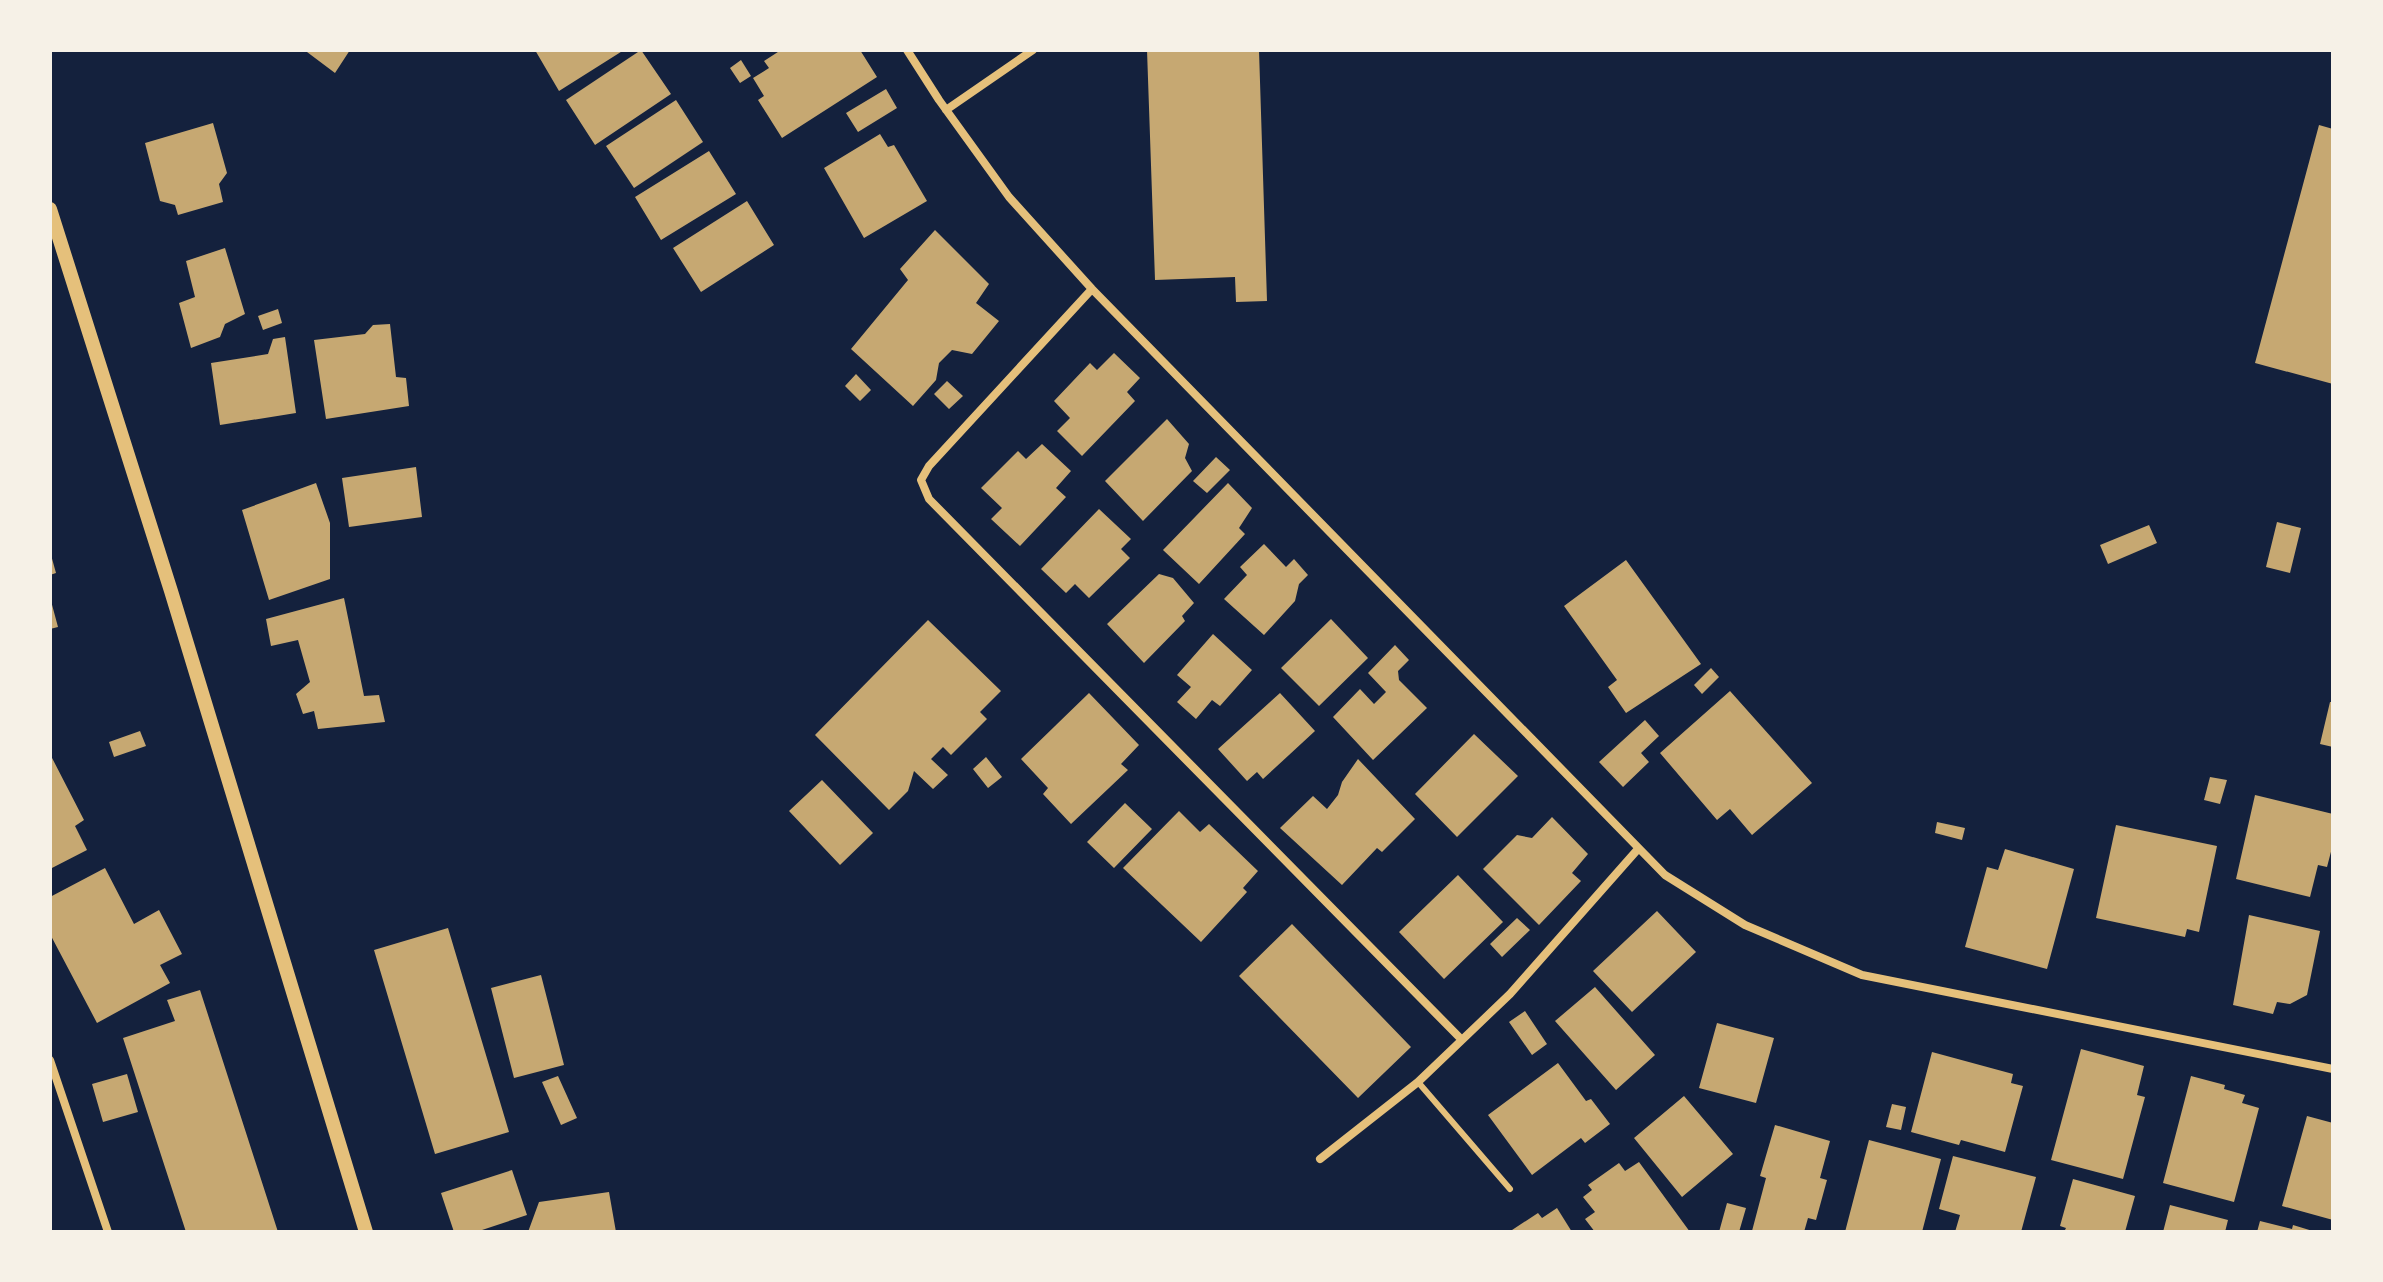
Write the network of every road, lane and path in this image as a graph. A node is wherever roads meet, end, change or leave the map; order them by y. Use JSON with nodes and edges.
{"nodes":[{"id":1,"x":907,"y":50,"type":"edge"},
{"id":2,"x":1033,"y":50,"type":"edge"},
{"id":3,"x":946,"y":110,"type":"junction"},
{"id":4,"x":50,"y":209,"type":"edge"},
{"id":5,"x":54,"y":238,"type":"edge"},
{"id":6,"x":1092,"y":289,"type":"junction"},
{"id":7,"x":1638,"y":849,"type":"junction"},
{"id":8,"x":1462,"y":1040,"type":"junction"},
{"id":9,"x":50,"y":1060,"type":"edge"},
{"id":10,"x":2333,"y":1069,"type":"edge"},
{"id":11,"x":1418,"y":1082,"type":"junction"},
{"id":12,"x":1320,"y":1159,"type":"dead end"},
{"id":13,"x":1510,"y":1189,"type":"dead end"},
{"id":14,"x":108,"y":1232,"type":"edge"},
{"id":15,"x":366,"y":1232,"type":"edge"}],
"edges":[{"from":1,"to":3,"type":"street"},
{"from":2,"to":3,"type":"street"},
{"from":3,"to":6,"type":"street"},
{"from":4,"to":5,"type":"street"},
{"from":5,"to":15,"type":"street"},
{"from":6,"to":7,"type":"street"},
{"from":6,"to":8,"type":"street"},
{"from":7,"to":8,"type":"street"},
{"from":7,"to":10,"type":"street"},
{"from":8,"to":11,"type":"street"},
{"from":9,"to":14,"type":"street"},
{"from":11,"to":12,"type":"street"},
{"from":11,"to":13,"type":"lane"}]}
